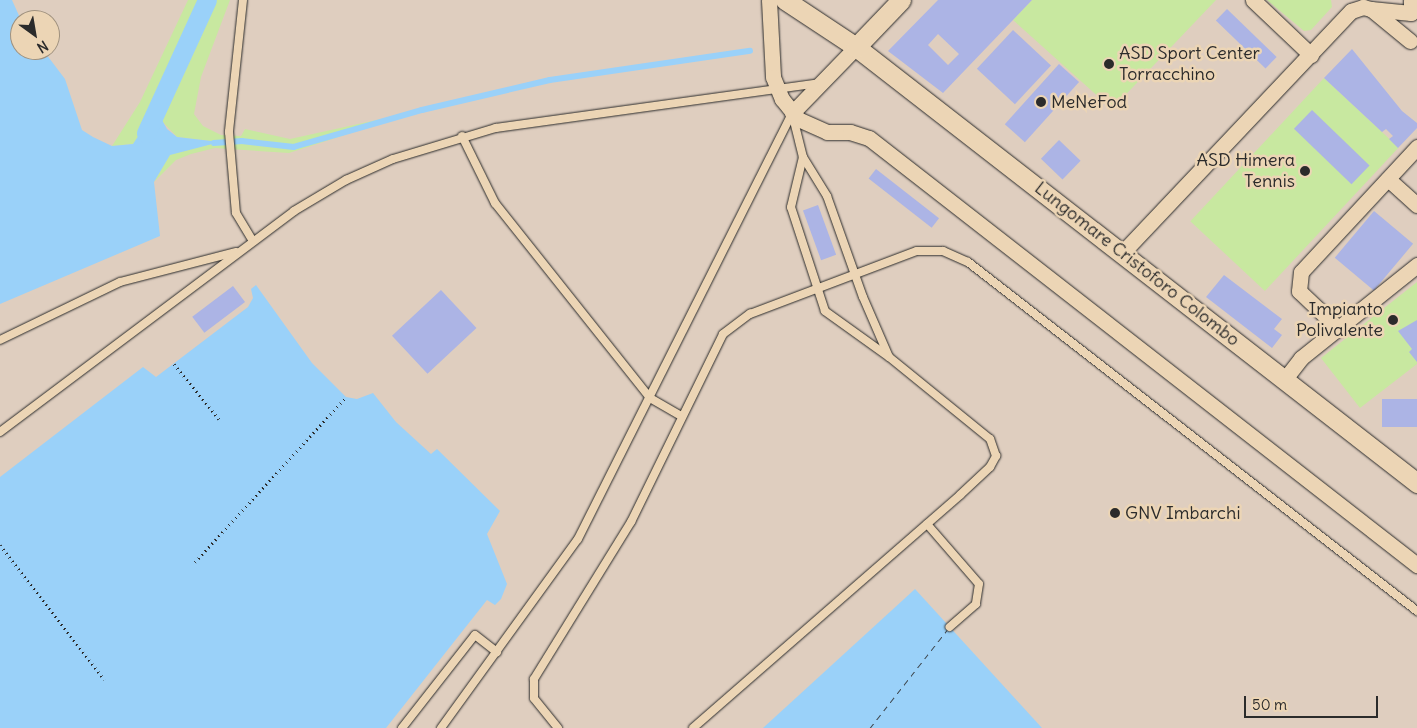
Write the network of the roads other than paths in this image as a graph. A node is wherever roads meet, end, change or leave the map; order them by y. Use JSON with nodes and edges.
{"nodes":[{"id":1,"x":243,"y":0,"type":"edge"},
{"id":2,"x":769,"y":0,"type":"edge"},
{"id":3,"x":785,"y":0,"type":"edge"},
{"id":4,"x":901,"y":0,"type":"edge"},
{"id":5,"x":1253,"y":0,"type":"edge"},
{"id":6,"x":1351,"y":4,"type":"edge"},
{"id":7,"x":1413,"y":8,"type":"edge"},
{"id":8,"x":1371,"y":9,"type":"junction"},
{"id":9,"x":1414,"y":44,"type":"edge"},
{"id":10,"x":856,"y":47,"type":"junction"},
{"id":11,"x":1311,"y":54,"type":"junction"},
{"id":12,"x":821,"y":82,"type":"junction"},
{"id":13,"x":776,"y":88,"type":"junction"},
{"id":14,"x":792,"y":113,"type":"junction"},
{"id":15,"x":462,"y":136,"type":"junction"},
{"id":16,"x":1417,"y":147,"type":"edge"},
{"id":17,"x":804,"y":157,"type":"junction"},
{"id":18,"x":1388,"y":179,"type":"junction"},
{"id":19,"x":1417,"y":205,"type":"edge"},
{"id":20,"x":253,"y":241,"type":"junction"},
{"id":21,"x":241,"y":251,"type":"junction"},
{"id":22,"x":1123,"y":252,"type":"junction"},
{"id":23,"x":1417,"y":265,"type":"edge"},
{"id":24,"x":855,"y":274,"type":"junction"},
{"id":25,"x":818,"y":288,"type":"junction"},
{"id":26,"x":1339,"y":329,"type":"junction"},
{"id":27,"x":0,"y":340,"type":"edge"},
{"id":28,"x":890,"y":357,"type":"junction"},
{"id":29,"x":1284,"y":380,"type":"junction"},
{"id":30,"x":650,"y":398,"type":"junction"},
{"id":31,"x":682,"y":416,"type":"junction"},
{"id":32,"x":0,"y":432,"type":"edge"},
{"id":33,"x":1417,"y":483,"type":"edge"},
{"id":34,"x":927,"y":524,"type":"junction"},
{"id":35,"x":1417,"y":565,"type":"edge"},
{"id":36,"x":1417,"y":611,"type":"edge"},
{"id":37,"x":950,"y":627,"type":"dead end"},
{"id":38,"x":497,"y":652,"type":"junction"},
{"id":39,"x":402,"y":728,"type":"edge"},
{"id":40,"x":441,"y":728,"type":"edge"},
{"id":41,"x":558,"y":728,"type":"edge"},
{"id":42,"x":693,"y":728,"type":"edge"}],
"edges":[{"from":1,"to":20,"type":"lane"},
{"from":2,"to":13,"type":"street"},
{"from":3,"to":10,"type":"street","name":"Lungomare Cristoforo Colombo"},
{"from":4,"to":10,"type":"street"},
{"from":5,"to":11,"type":"street"},
{"from":6,"to":8,"type":"street"},
{"from":6,"to":11,"type":"street"},
{"from":7,"to":8,"type":"street"},
{"from":7,"to":9,"type":"street"},
{"from":8,"to":9,"type":"street"},
{"from":10,"to":12,"type":"street"},
{"from":10,"to":22,"type":"street","name":"Lungomare Cristoforo Colombo"},
{"from":11,"to":22,"type":"street"},
{"from":12,"to":13,"type":"lane"},
{"from":12,"to":14,"type":"street"},
{"from":13,"to":14,"type":"street"},
{"from":13,"to":15,"type":"lane"},
{"from":14,"to":17,"type":"lane"},
{"from":14,"to":30,"type":"lane"},
{"from":14,"to":35,"type":"street"},
{"from":15,"to":20,"type":"lane"},
{"from":15,"to":30,"type":"lane"},
{"from":16,"to":18,"type":"street"},
{"from":17,"to":24,"type":"lane"},
{"from":17,"to":25,"type":"lane"},
{"from":18,"to":19,"type":"street"},
{"from":18,"to":26,"type":"street"},
{"from":20,"to":21,"type":"lane"},
{"from":21,"to":27,"type":"lane"},
{"from":21,"to":32,"type":"lane"},
{"from":22,"to":29,"type":"street","name":"Lungomare Cristoforo Colombo"},
{"from":23,"to":26,"type":"street"},
{"from":24,"to":25,"type":"lane"},
{"from":24,"to":28,"type":"lane"},
{"from":24,"to":36,"type":"lane"},
{"from":25,"to":28,"type":"lane"},
{"from":25,"to":31,"type":"lane"},
{"from":26,"to":29,"type":"street"},
{"from":28,"to":34,"type":"lane"},
{"from":29,"to":33,"type":"street","name":"Lungomare Cristoforo Colombo"},
{"from":30,"to":31,"type":"lane"},
{"from":30,"to":38,"type":"lane"},
{"from":31,"to":41,"type":"lane"},
{"from":34,"to":37,"type":"lane"},
{"from":34,"to":42,"type":"lane"},
{"from":38,"to":39,"type":"lane"},
{"from":38,"to":40,"type":"lane"}]}
